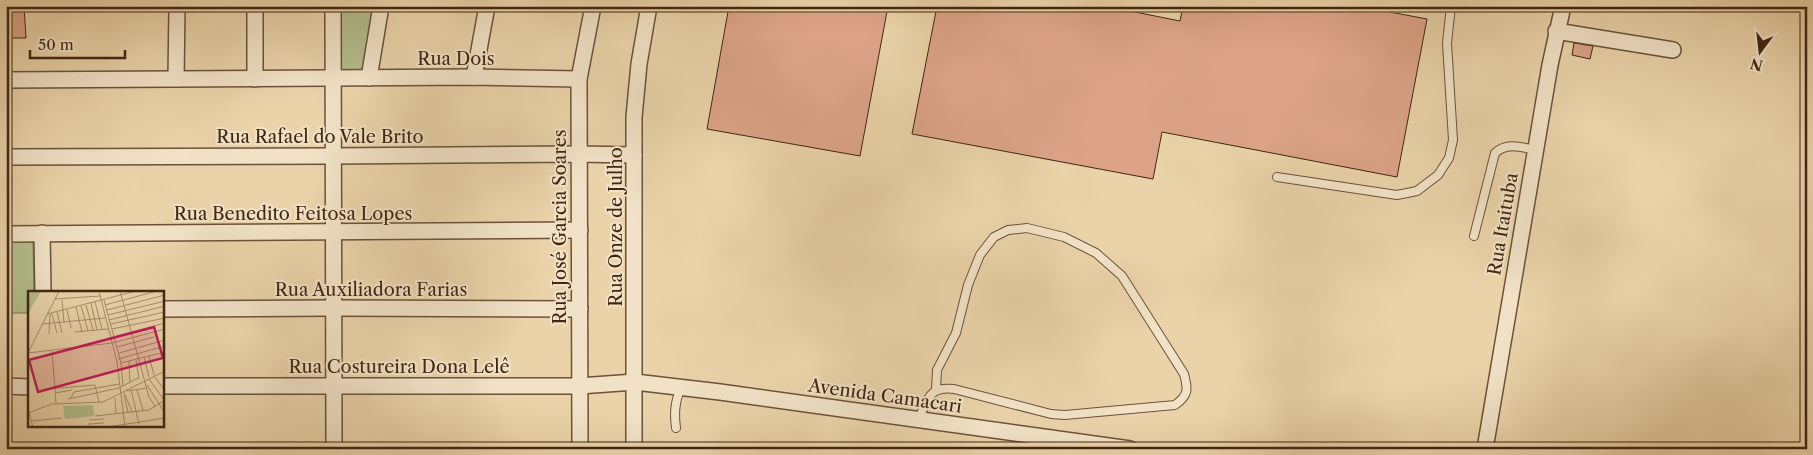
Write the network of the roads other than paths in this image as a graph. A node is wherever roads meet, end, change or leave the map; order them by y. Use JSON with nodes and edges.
{"nodes":[{"id":1,"x":177,"y":6,"type":"edge"},
{"id":2,"x":255,"y":6,"type":"edge"},
{"id":3,"x":333,"y":6,"type":"edge"},
{"id":4,"x":381,"y":6,"type":"edge"},
{"id":5,"x":488,"y":6,"type":"edge"},
{"id":6,"x":593,"y":6,"type":"edge"},
{"id":7,"x":649,"y":6,"type":"edge"},
{"id":8,"x":1451,"y":6,"type":"edge"},
{"id":9,"x":1563,"y":6,"type":"edge"},
{"id":10,"x":1556,"y":30,"type":"junction"},
{"id":11,"x":1673,"y":50,"type":"dead end"},
{"id":12,"x":369,"y":78,"type":"junction"},
{"id":13,"x":474,"y":78,"type":"junction"},
{"id":14,"x":176,"y":79,"type":"junction"},
{"id":15,"x":255,"y":79,"type":"junction"},
{"id":16,"x":332,"y":79,"type":"junction"},
{"id":17,"x":579,"y":79,"type":"junction"},
{"id":18,"x":6,"y":80,"type":"edge"},
{"id":19,"x":1535,"y":150,"type":"junction"},
{"id":20,"x":578,"y":154,"type":"junction"},
{"id":21,"x":634,"y":155,"type":"junction"},
{"id":22,"x":333,"y":156,"type":"junction"},
{"id":23,"x":6,"y":157,"type":"edge"},
{"id":24,"x":1277,"y":177,"type":"dead end"},
{"id":25,"x":580,"y":230,"type":"junction"},
{"id":26,"x":42,"y":233,"type":"junction"},
{"id":27,"x":333,"y":233,"type":"junction"},
{"id":28,"x":6,"y":234,"type":"edge"},
{"id":29,"x":1474,"y":236,"type":"dead end"},
{"id":30,"x":44,"y":291,"type":"edge"},
{"id":31,"x":333,"y":308,"type":"junction"},
{"id":32,"x":164,"y":309,"type":"edge"},
{"id":33,"x":580,"y":309,"type":"junction"},
{"id":34,"x":635,"y":382,"type":"junction"},
{"id":35,"x":335,"y":385,"type":"junction"},
{"id":36,"x":6,"y":386,"type":"edge"},
{"id":37,"x":164,"y":386,"type":"edge"},
{"id":38,"x":579,"y":386,"type":"junction"},
{"id":39,"x":28,"y":387,"type":"edge"},
{"id":40,"x":681,"y":387,"type":"junction"},
{"id":41,"x":936,"y":389,"type":"junction"},
{"id":42,"x":918,"y":420,"type":"junction"},
{"id":43,"x":676,"y":428,"type":"dead end"},
{"id":44,"x":334,"y":449,"type":"edge"},
{"id":45,"x":580,"y":449,"type":"edge"},
{"id":46,"x":634,"y":449,"type":"edge"},
{"id":47,"x":1130,"y":449,"type":"edge"},
{"id":48,"x":1484,"y":449,"type":"edge"}],
"edges":[{"from":1,"to":14,"type":"street"},
{"from":2,"to":15,"type":"street"},
{"from":3,"to":16,"type":"street"},
{"from":4,"to":12,"type":"street"},
{"from":5,"to":13,"type":"street"},
{"from":6,"to":17,"type":"street","name":"Rua José Garcia Soares"},
{"from":7,"to":21,"type":"street","name":"Rua Onze de Julho"},
{"from":8,"to":24,"type":"lane"},
{"from":9,"to":10,"type":"street","name":"Rua Itaituba"},
{"from":10,"to":11,"type":"street"},
{"from":10,"to":19,"type":"street","name":"Rua Itaituba"},
{"from":12,"to":13,"type":"street","name":"Rua Dois"},
{"from":12,"to":16,"type":"street","name":"Rua Dois"},
{"from":13,"to":17,"type":"street","name":"Rua Dois"},
{"from":14,"to":15,"type":"street","name":"Rua Dois"},
{"from":14,"to":18,"type":"street","name":"Rua Dois"},
{"from":15,"to":16,"type":"street","name":"Rua Dois"},
{"from":16,"to":22,"type":"street"},
{"from":17,"to":20,"type":"street","name":"Rua José Garcia Soares"},
{"from":19,"to":29,"type":"lane"},
{"from":19,"to":48,"type":"street","name":"Rua Itaituba"},
{"from":20,"to":21,"type":"street","name":"Rua Rafael do Vale Brito"},
{"from":20,"to":22,"type":"street","name":"Rua Rafael do Vale Brito"},
{"from":20,"to":25,"type":"street","name":"Rua José Garcia Soares"},
{"from":21,"to":34,"type":"street","name":"Rua Onze de Julho"},
{"from":22,"to":23,"type":"street","name":"Rua Rafael do Vale Brito"},
{"from":22,"to":27,"type":"street"},
{"from":25,"to":27,"type":"street","name":"Rua Benedito Feitosa Lopes"},
{"from":25,"to":33,"type":"street","name":"Rua José Garcia Soares"},
{"from":26,"to":27,"type":"street","name":"Rua Benedito Feitosa Lopes"},
{"from":26,"to":28,"type":"street","name":"Rua Benedito Feitosa Lopes"},
{"from":26,"to":30,"type":"street"},
{"from":27,"to":31,"type":"street"},
{"from":31,"to":32,"type":"street","name":"Rua Auxiliadora Farias"},
{"from":31,"to":33,"type":"street","name":"Rua Auxiliadora Farias"},
{"from":31,"to":35,"type":"street"},
{"from":33,"to":38,"type":"street","name":"Rua José Garcia Soares"},
{"from":34,"to":38,"type":"street","name":"Rua Costureira Dona Lelê"},
{"from":34,"to":40,"type":"street","name":"Avenida Camacari"},
{"from":34,"to":46,"type":"street","name":"Rua Onze de Julho"},
{"from":35,"to":37,"type":"street","name":"Rua Costureira Dona Lelê"},
{"from":35,"to":38,"type":"street","name":"Rua Costureira Dona Lelê"},
{"from":35,"to":44,"type":"street"},
{"from":36,"to":39,"type":"street"},
{"from":38,"to":45,"type":"street","name":"Rua José Garcia Soares"},
{"from":40,"to":42,"type":"street","name":"Avenida Camacari"},
{"from":40,"to":43,"type":"lane"},
{"from":41,"to":41,"type":"lane"},
{"from":41,"to":42,"type":"lane"},
{"from":42,"to":47,"type":"street","name":"Avenida Camacari"}]}
